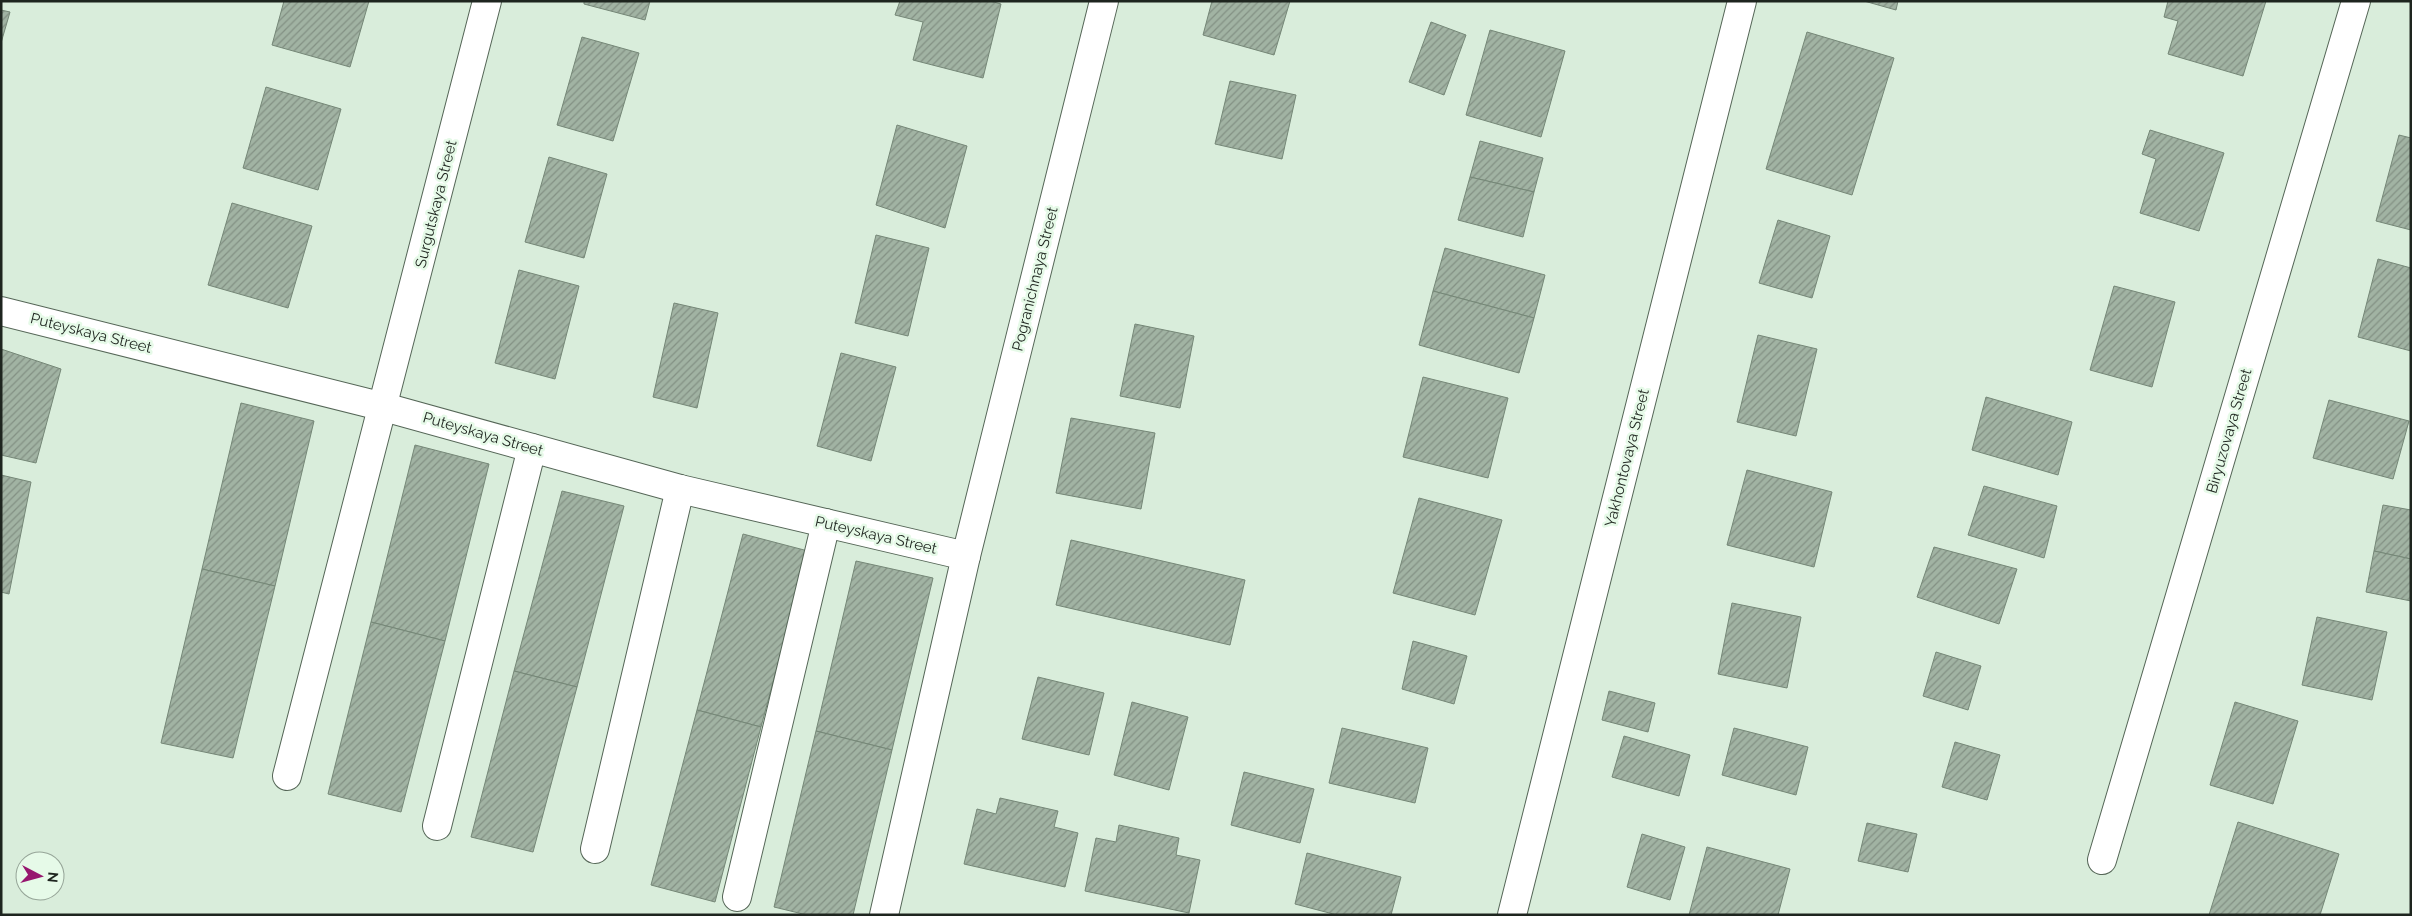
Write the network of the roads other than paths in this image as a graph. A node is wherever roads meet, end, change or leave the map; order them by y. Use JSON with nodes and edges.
{"nodes":[{"id":1,"x":487,"y":1,"type":"edge"},
{"id":2,"x":1104,"y":1,"type":"edge"},
{"id":3,"x":1742,"y":1,"type":"edge"},
{"id":4,"x":2356,"y":1,"type":"edge"},
{"id":5,"x":1,"y":311,"type":"edge"},
{"id":6,"x":384,"y":407,"type":"junction"},
{"id":7,"x":532,"y":448,"type":"junction"},
{"id":8,"x":680,"y":489,"type":"junction"},
{"id":9,"x":826,"y":523,"type":"junction"},
{"id":10,"x":966,"y":556,"type":"junction"},
{"id":11,"x":287,"y":776,"type":"dead end"},
{"id":12,"x":438,"y":826,"type":"dead end"},
{"id":13,"x":594,"y":848,"type":"dead end"},
{"id":14,"x":2102,"y":860,"type":"dead end"},
{"id":15,"x":737,"y":897,"type":"dead end"},
{"id":16,"x":884,"y":915,"type":"edge"},
{"id":17,"x":1512,"y":915,"type":"edge"}],
"edges":[{"from":1,"to":6,"type":"street","name":"Surgutskaya Street"},
{"from":2,"to":10,"type":"street","name":"Pogranichnaya Street"},
{"from":3,"to":17,"type":"street","name":"Yakhontovaya Street"},
{"from":4,"to":14,"type":"street","name":"Biryuzovaya Street"},
{"from":5,"to":6,"type":"street","name":"Puteyskaya Street"},
{"from":6,"to":7,"type":"street","name":"Puteyskaya Street"},
{"from":6,"to":11,"type":"street","name":"Surgutskaya Street"},
{"from":7,"to":8,"type":"street","name":"Puteyskaya Street"},
{"from":7,"to":12,"type":"street"},
{"from":8,"to":9,"type":"street","name":"Puteyskaya Street"},
{"from":8,"to":13,"type":"street"},
{"from":9,"to":10,"type":"street","name":"Puteyskaya Street"},
{"from":9,"to":15,"type":"street"},
{"from":10,"to":16,"type":"street","name":"Pogranichnaya Street"}]}
